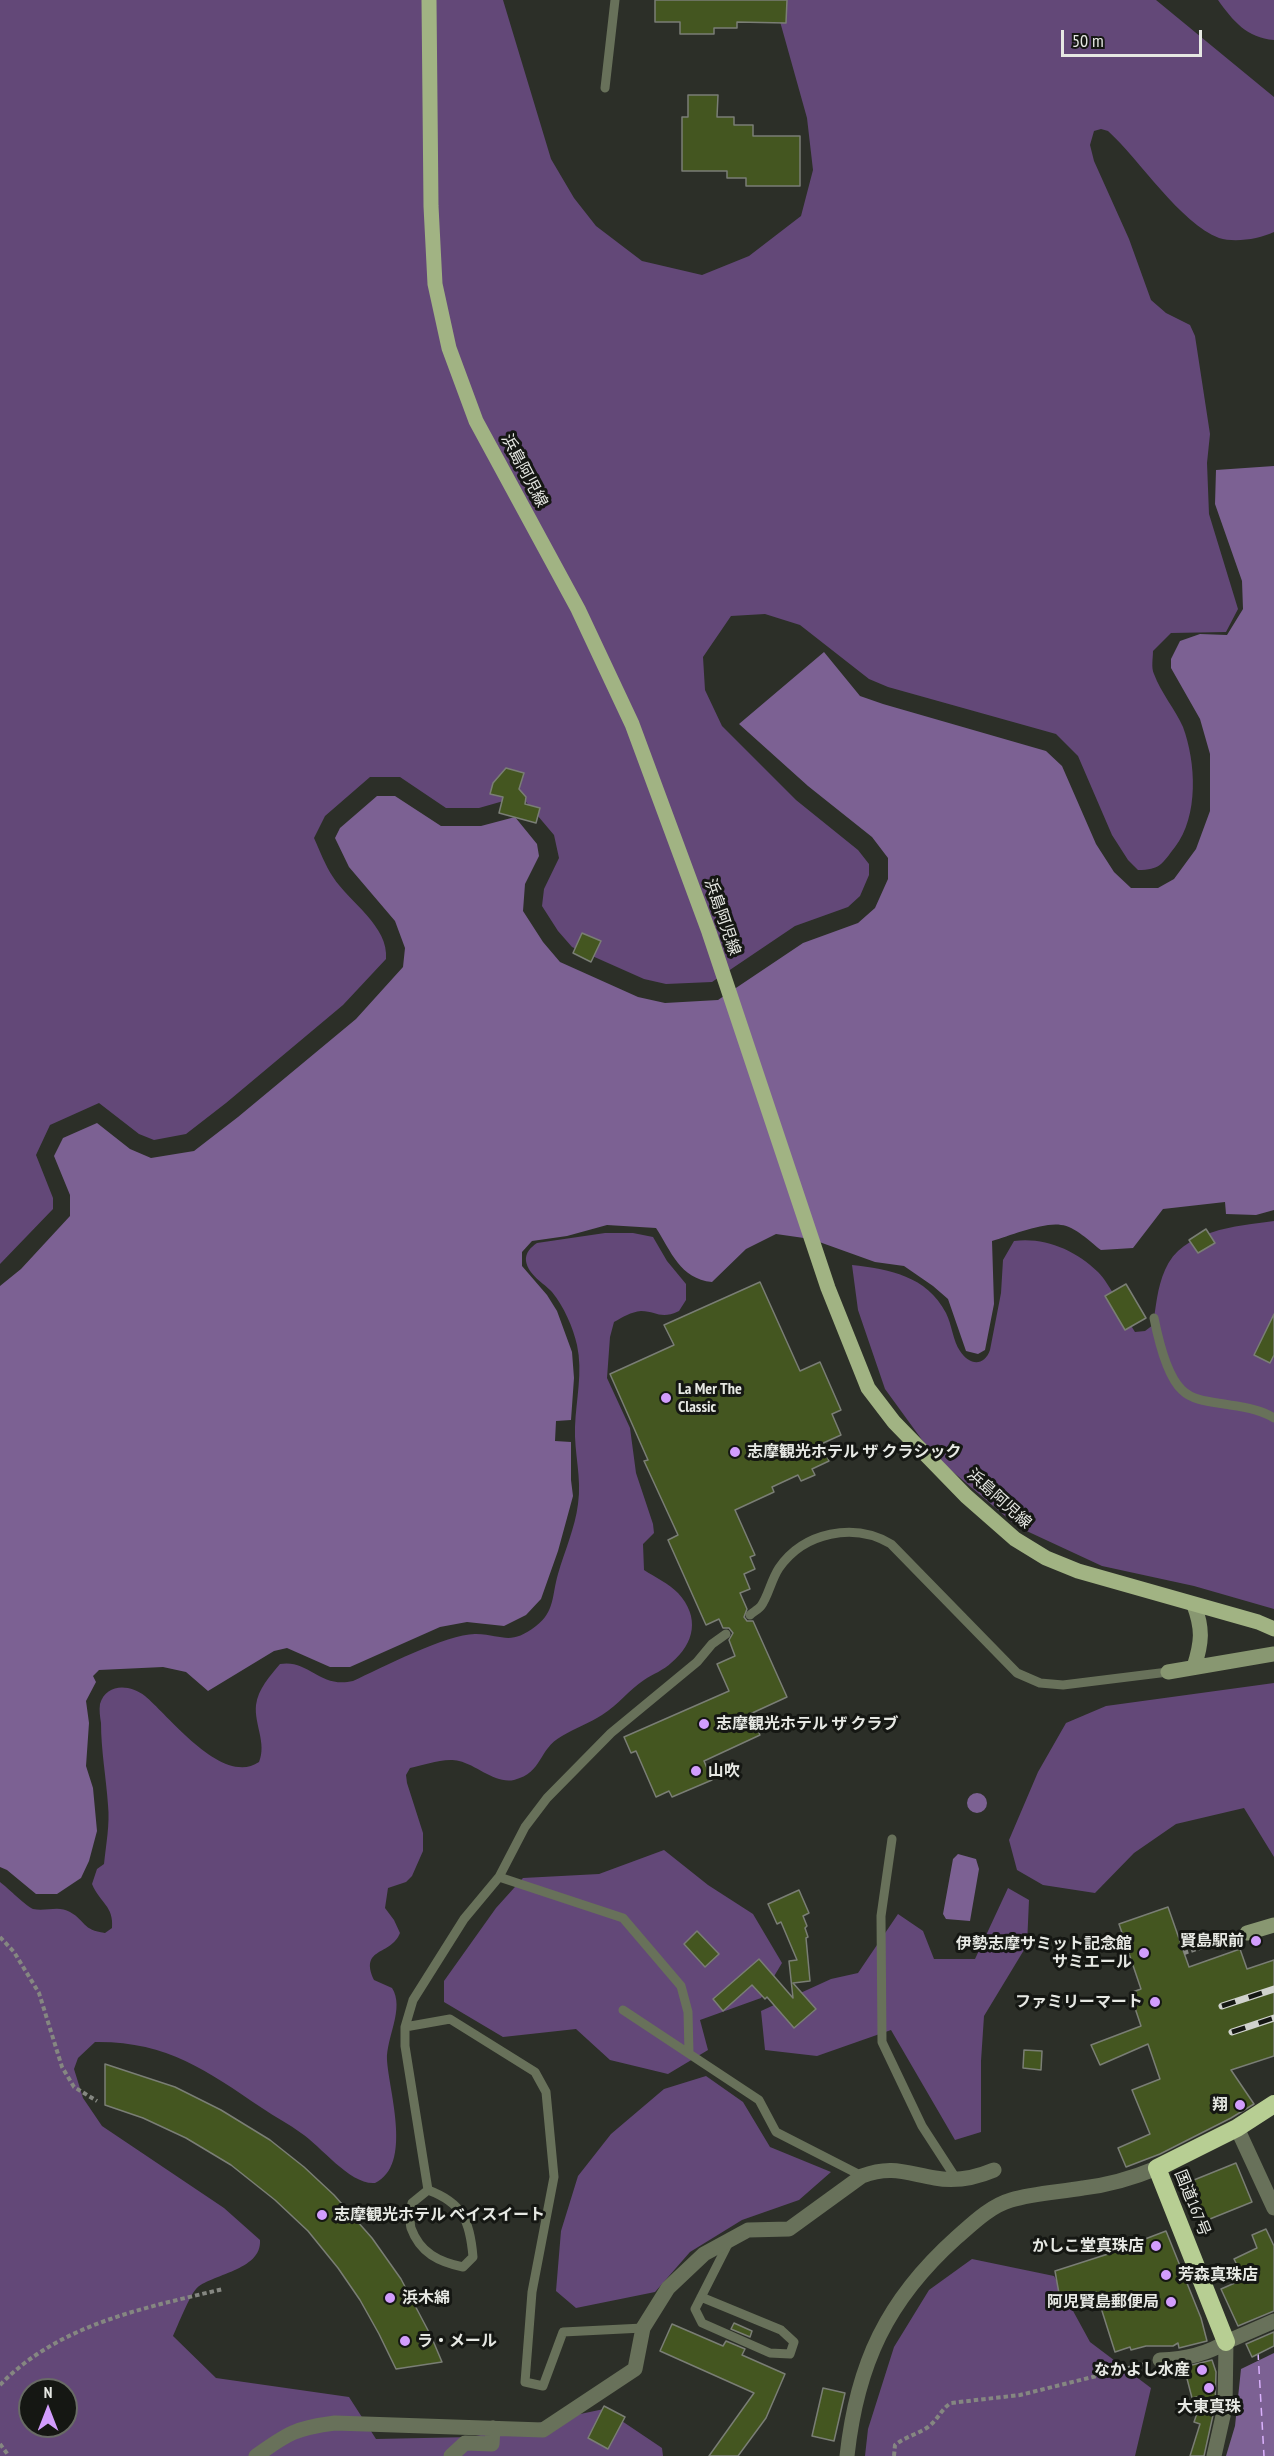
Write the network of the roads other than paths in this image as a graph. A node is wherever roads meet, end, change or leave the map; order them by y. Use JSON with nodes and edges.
{"nodes":[{"id":1,"x":429,"y":0,"type":"edge"},
{"id":2,"x":615,"y":0,"type":"edge"},
{"id":3,"x":605,"y":88,"type":"dead end"},
{"id":4,"x":1154,"y":1318,"type":"dead end"},
{"id":5,"x":1274,"y":1419,"type":"edge"},
{"id":6,"x":1194,"y":1605,"type":"junction"},
{"id":7,"x":750,"y":1615,"type":"dead end"},
{"id":8,"x":1274,"y":1629,"type":"edge"},
{"id":9,"x":726,"y":1634,"type":"dead end"},
{"id":10,"x":1274,"y":1654,"type":"edge"},
{"id":11,"x":1194,"y":1667,"type":"junction"},
{"id":12,"x":1168,"y":1672,"type":"joint"},
{"id":13,"x":892,"y":1839,"type":"dead end"},
{"id":14,"x":499,"y":1877,"type":"junction"},
{"id":15,"x":1274,"y":1925,"type":"edge"},
{"id":16,"x":1247,"y":1933,"type":"road end"},
{"id":17,"x":623,"y":2010,"type":"dead end"},
{"id":18,"x":405,"y":2027,"type":"junction"},
{"id":19,"x":689,"y":2053,"type":"junction"},
{"id":20,"x":1274,"y":2104,"type":"edge"},
{"id":21,"x":1238,"y":2128,"type":"junction"},
{"id":22,"x":1157,"y":2168,"type":"junction"},
{"id":23,"x":994,"y":2170,"type":"dead end"},
{"id":24,"x":862,"y":2176,"type":"junction"},
{"id":25,"x":957,"y":2180,"type":"junction"},
{"id":26,"x":428,"y":2190,"type":"junction"},
{"id":27,"x":1274,"y":2208,"type":"edge"},
{"id":28,"x":730,"y":2240,"type":"junction"},
{"id":29,"x":701,"y":2297,"type":"junction"},
{"id":30,"x":1274,"y":2321,"type":"edge"},
{"id":31,"x":643,"y":2328,"type":"junction"},
{"id":32,"x":1226,"y":2342,"type":"junction"},
{"id":33,"x":1160,"y":2360,"type":"road end"},
{"id":34,"x":493,"y":2428,"type":"junction"},
{"id":35,"x":259,"y":2455,"type":"edge"},
{"id":36,"x":451,"y":2456,"type":"edge"},
{"id":37,"x":847,"y":2456,"type":"edge"},
{"id":38,"x":1214,"y":2456,"type":"edge"}],
"edges":[{"from":1,"to":6,"type":"main road","name":"浜島阿児線"},
{"from":2,"to":3,"type":"lane"},
{"from":4,"to":5,"type":"lane"},
{"from":6,"to":8,"type":"main road","name":"浜島阿児線"},
{"from":6,"to":11,"type":"street"},
{"from":7,"to":12,"type":"lane"},
{"from":9,"to":14,"type":"lane"},
{"from":10,"to":11,"type":"street"},
{"from":11,"to":12,"type":"street"},
{"from":13,"to":25,"type":"lane"},
{"from":14,"to":18,"type":"lane"},
{"from":14,"to":19,"type":"lane"},
{"from":15,"to":16,"type":"street"},
{"from":17,"to":19,"type":"lane"},
{"from":18,"to":26,"type":"lane"},
{"from":18,"to":31,"type":"lane"},
{"from":19,"to":24,"type":"lane"},
{"from":20,"to":21,"type":"highway","name":"国道167号"},
{"from":21,"to":22,"type":"highway","name":"国道167号"},
{"from":21,"to":27,"type":"street"},
{"from":22,"to":32,"type":"highway","name":"国道167号"},
{"from":22,"to":37,"type":"street"},
{"from":23,"to":25,"type":"street"},
{"from":24,"to":25,"type":"street"},
{"from":24,"to":28,"type":"street"},
{"from":26,"to":26,"type":"lane"},
{"from":28,"to":29,"type":"lane"},
{"from":28,"to":31,"type":"street"},
{"from":29,"to":29,"type":"lane"},
{"from":30,"to":32,"type":"street"},
{"from":31,"to":34,"type":"street"},
{"from":32,"to":33,"type":"street"},
{"from":32,"to":38,"type":"street"},
{"from":34,"to":35,"type":"street"},
{"from":34,"to":36,"type":"street"}]}
